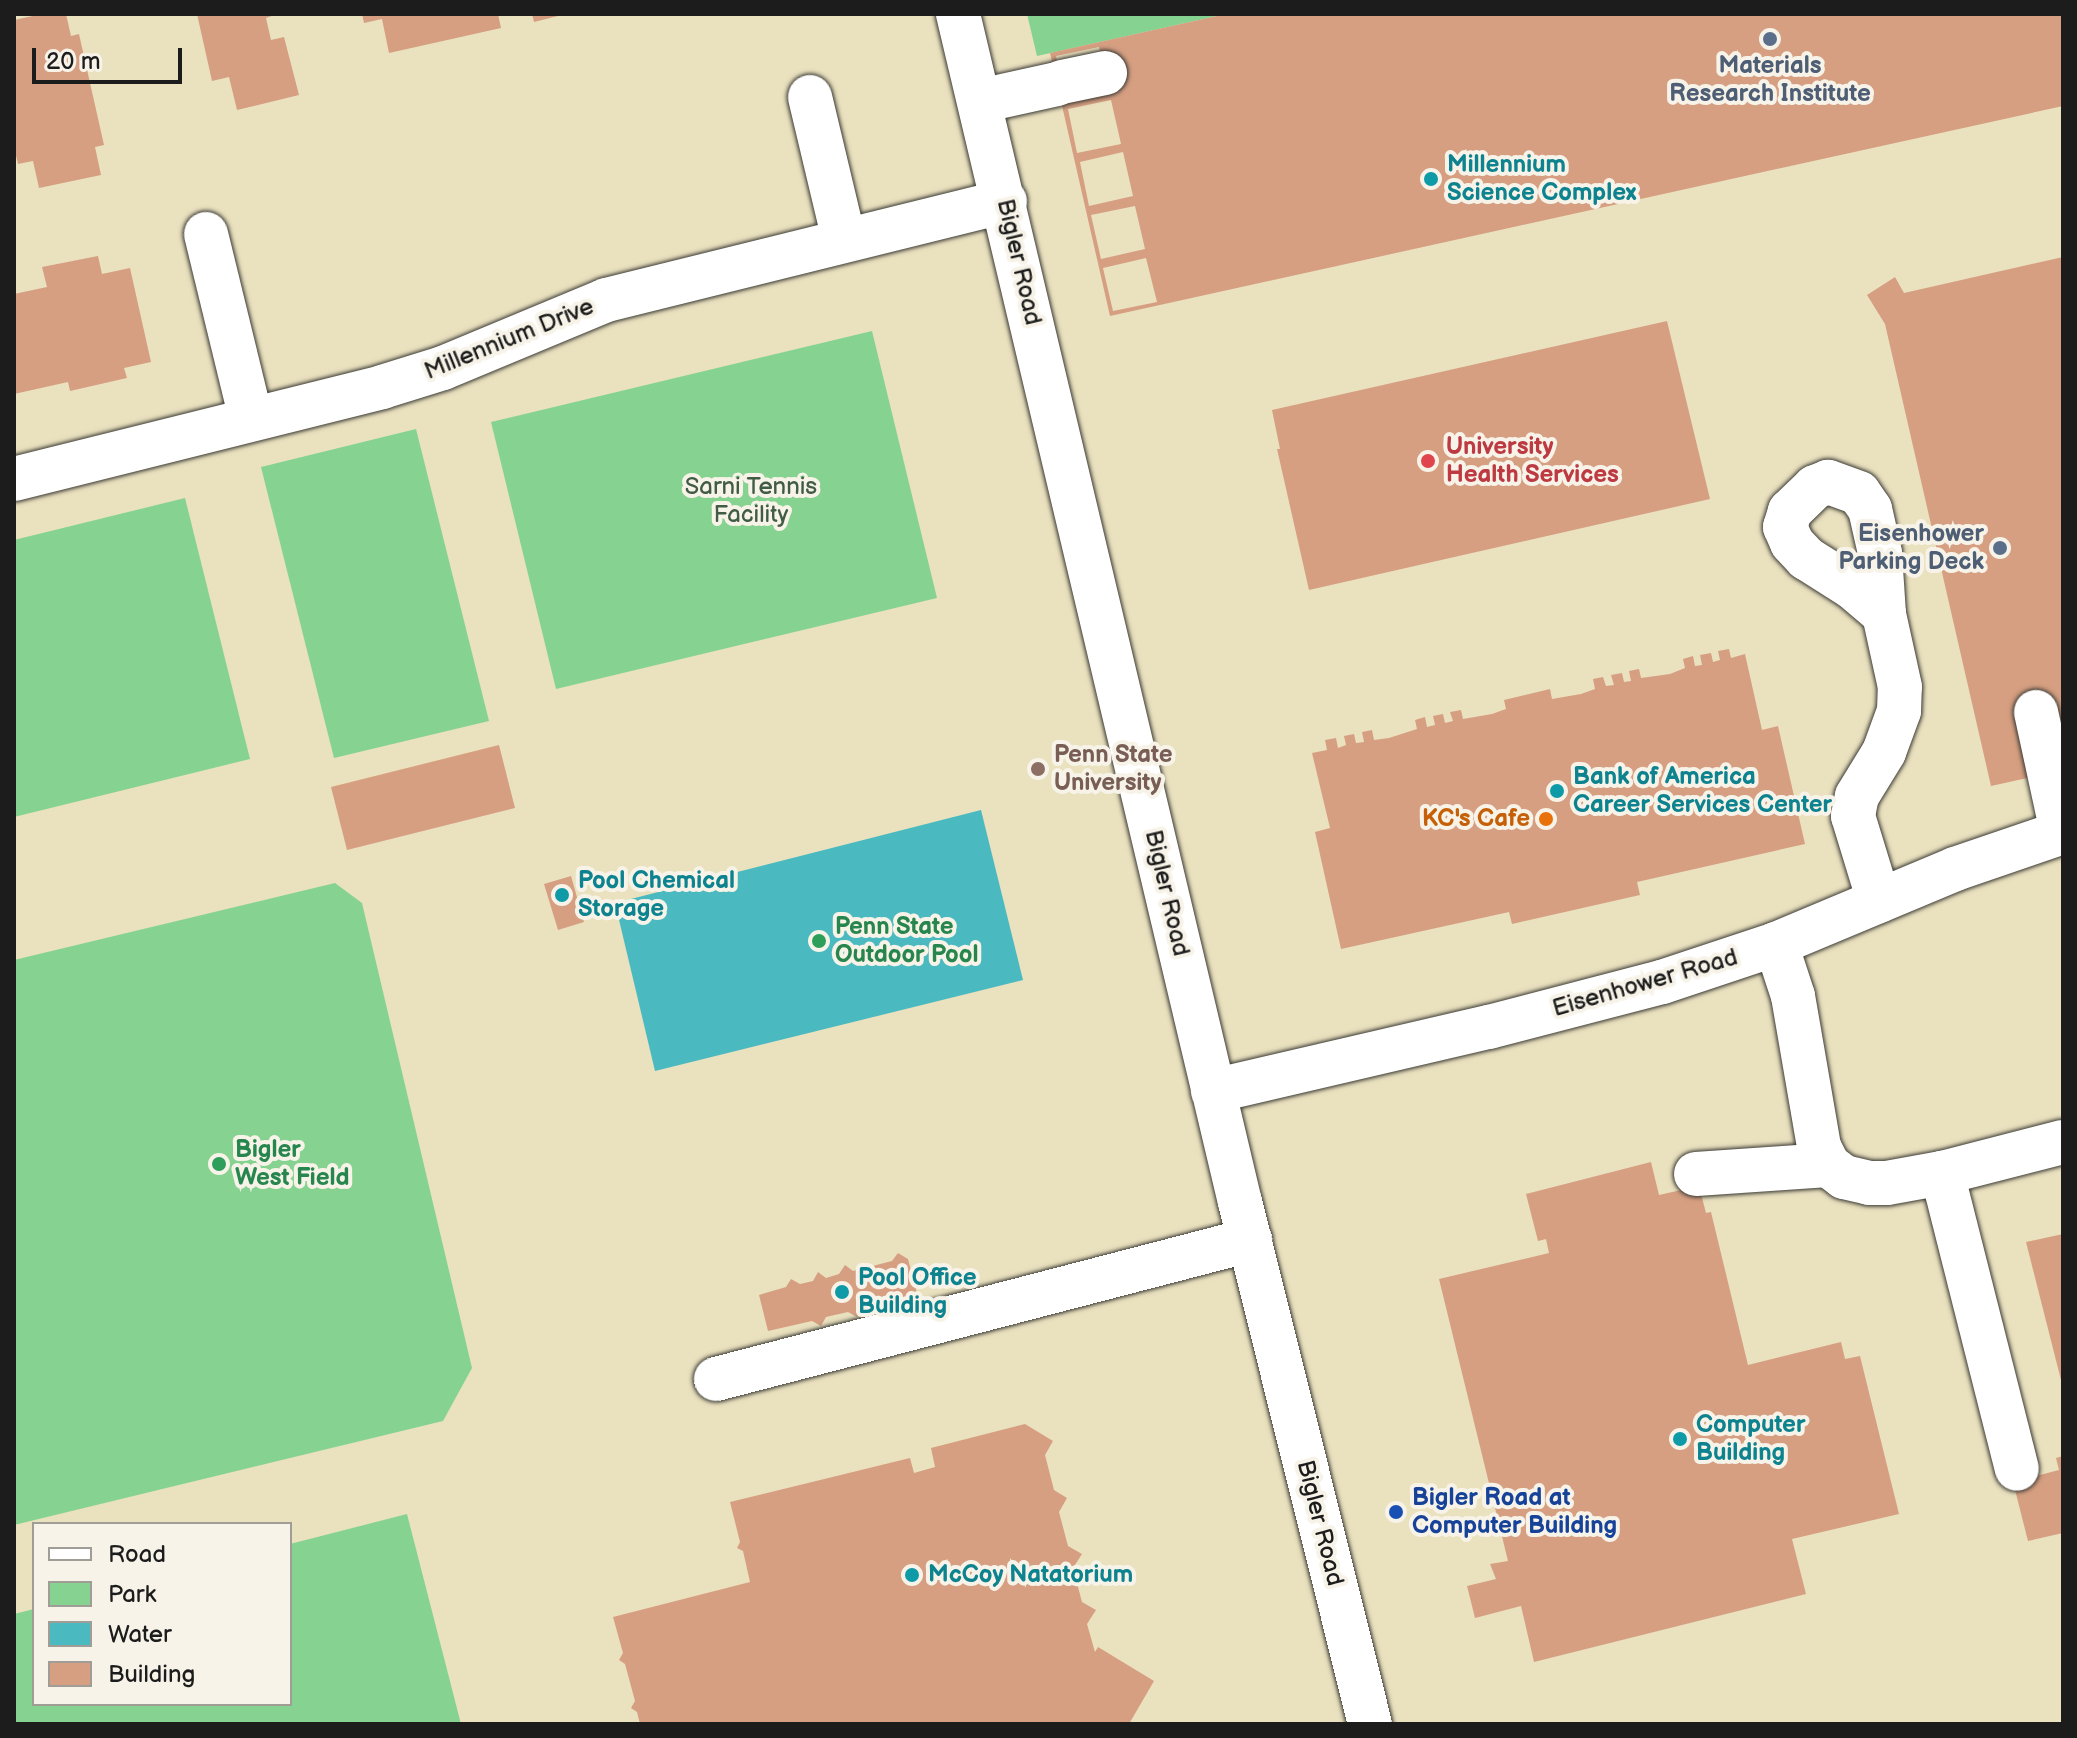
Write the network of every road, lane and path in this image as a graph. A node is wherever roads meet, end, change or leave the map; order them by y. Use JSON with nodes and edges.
{"nodes":[{"id":1,"x":958,"y":14,"type":"edge"},
{"id":2,"x":1105,"y":73,"type":"dead end"},
{"id":3,"x":810,"y":97,"type":"dead end"},
{"id":4,"x":980,"y":101,"type":"junction"},
{"id":5,"x":1005,"y":201,"type":"junction"},
{"id":6,"x":206,"y":234,"type":"dead end"},
{"id":7,"x":844,"y":240,"type":"junction"},
{"id":8,"x":251,"y":419,"type":"junction"},
{"id":9,"x":14,"y":479,"type":"edge"},
{"id":10,"x":1884,"y":614,"type":"dead end"},
{"id":11,"x":2036,"y":712,"type":"dead end"},
{"id":12,"x":2063,"y":832,"type":"edge"},
{"id":13,"x":1879,"y":901,"type":"junction"},
{"id":14,"x":1776,"y":944,"type":"junction"},
{"id":15,"x":1213,"y":1091,"type":"junction"},
{"id":16,"x":2063,"y":1142,"type":"edge"},
{"id":17,"x":1828,"y":1165,"type":"junction"},
{"id":18,"x":1942,"y":1173,"type":"junction"},
{"id":19,"x":1696,"y":1174,"type":"dead end"},
{"id":20,"x":1250,"y":1240,"type":"junction"},
{"id":21,"x":716,"y":1379,"type":"dead end"},
{"id":22,"x":2017,"y":1469,"type":"dead end"},
{"id":23,"x":1370,"y":1724,"type":"edge"}],
"edges":[{"from":1,"to":4,"type":"street","name":"Bigler Road"},
{"from":2,"to":4,"type":"street"},
{"from":3,"to":7,"type":"street"},
{"from":4,"to":5,"type":"street","name":"Bigler Road"},
{"from":5,"to":7,"type":"street","name":"Millennium Drive"},
{"from":5,"to":15,"type":"street","name":"Bigler Road"},
{"from":6,"to":8,"type":"street"},
{"from":7,"to":8,"type":"street","name":"Millennium Drive"},
{"from":8,"to":9,"type":"street","name":"Millennium Drive"},
{"from":10,"to":13,"type":"street"},
{"from":11,"to":12,"type":"street"},
{"from":12,"to":13,"type":"street","name":"Eisenhower Road"},
{"from":13,"to":14,"type":"street","name":"Eisenhower Road"},
{"from":14,"to":15,"type":"street","name":"Eisenhower Road"},
{"from":14,"to":17,"type":"street"},
{"from":15,"to":20,"type":"street","name":"Bigler Road"},
{"from":16,"to":18,"type":"street"},
{"from":17,"to":18,"type":"street"},
{"from":17,"to":19,"type":"street"},
{"from":18,"to":22,"type":"street"},
{"from":20,"to":21,"type":"street"},
{"from":20,"to":23,"type":"street","name":"Bigler Road"}]}
